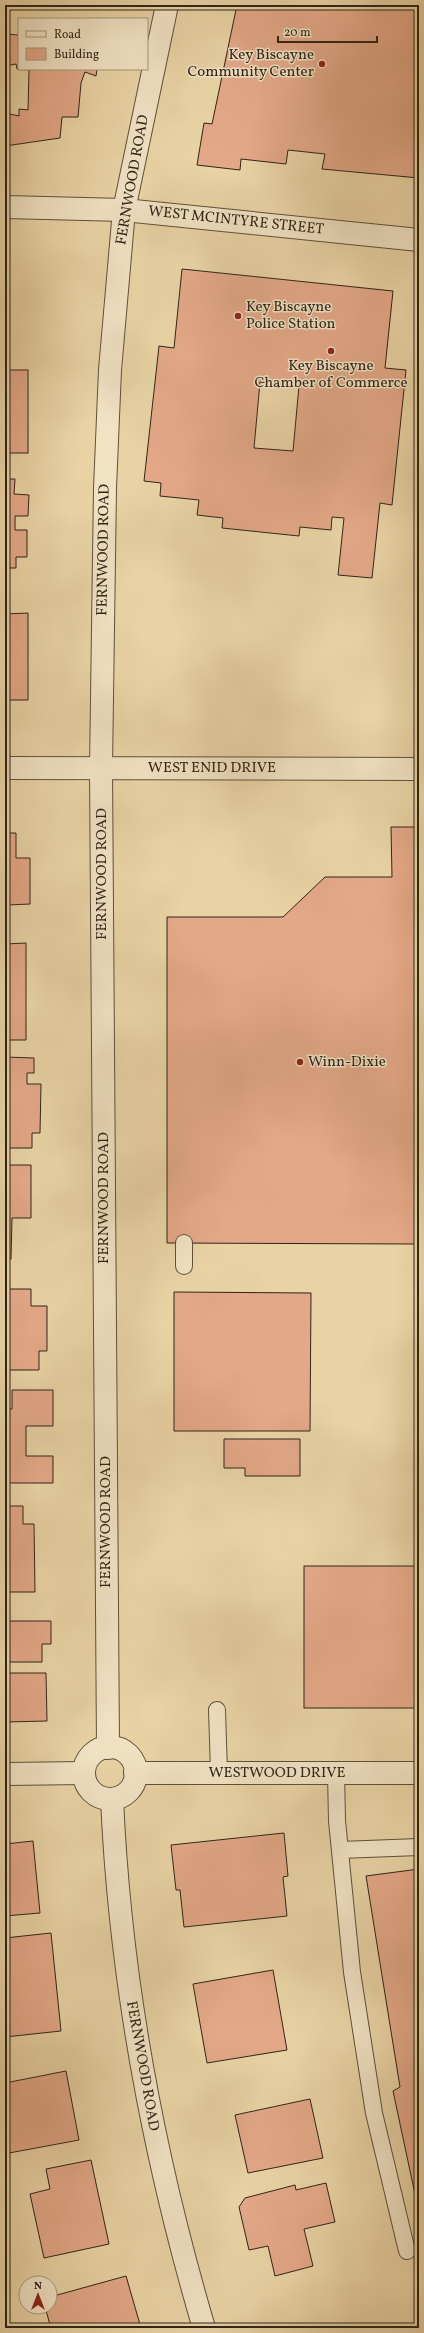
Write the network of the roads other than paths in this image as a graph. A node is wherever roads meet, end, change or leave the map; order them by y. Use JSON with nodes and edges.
{"nodes":[{"id":1,"x":168,"y":5,"type":"edge"},
{"id":2,"x":5,"y":207,"type":"edge"},
{"id":3,"x":124,"y":210,"type":"junction"},
{"id":4,"x":419,"y":240,"type":"edge"},
{"id":5,"x":5,"y":768,"type":"edge"},
{"id":6,"x":101,"y":768,"type":"junction"},
{"id":7,"x":419,"y":769,"type":"edge"},
{"id":8,"x":184,"y":1243,"type":"dead end"},
{"id":9,"x":184,"y":1266,"type":"dead end"},
{"id":10,"x":217,"y":1710,"type":"dead end"},
{"id":11,"x":108,"y":1748,"type":"junction"},
{"id":12,"x":84,"y":1773,"type":"junction"},
{"id":13,"x":135,"y":1773,"type":"junction"},
{"id":14,"x":219,"y":1773,"type":"junction"},
{"id":15,"x":419,"y":1773,"type":"edge"},
{"id":16,"x":5,"y":1774,"type":"edge"},
{"id":17,"x":336,"y":1774,"type":"junction"},
{"id":18,"x":112,"y":1799,"type":"junction"},
{"id":19,"x":419,"y":1848,"type":"edge"},
{"id":20,"x":340,"y":1850,"type":"junction"},
{"id":21,"x":407,"y":2251,"type":"dead end"},
{"id":22,"x":204,"y":2328,"type":"edge"}],
"edges":[{"from":1,"to":3,"type":"street","name":"FERNWOOD ROAD"},
{"from":2,"to":3,"type":"street","name":"WEST MCINTYRE STREET"},
{"from":3,"to":4,"type":"street","name":"WEST MCINTYRE STREET"},
{"from":3,"to":6,"type":"street","name":"FERNWOOD ROAD"},
{"from":5,"to":6,"type":"street","name":"WEST ENID DRIVE"},
{"from":6,"to":7,"type":"street","name":"WEST ENID DRIVE"},
{"from":6,"to":11,"type":"street","name":"FERNWOOD ROAD"},
{"from":8,"to":9,"type":"lane"},
{"from":10,"to":14,"type":"lane"},
{"from":11,"to":12,"type":"street"},
{"from":11,"to":13,"type":"street"},
{"from":12,"to":16,"type":"street"},
{"from":12,"to":18,"type":"street"},
{"from":13,"to":14,"type":"street","name":"WESTWOOD DRIVE"},
{"from":13,"to":18,"type":"street"},
{"from":14,"to":17,"type":"street","name":"WESTWOOD DRIVE"},
{"from":15,"to":17,"type":"street","name":"WESTWOOD DRIVE"},
{"from":17,"to":20,"type":"lane"},
{"from":18,"to":22,"type":"street","name":"FERNWOOD ROAD"},
{"from":19,"to":20,"type":"lane"},
{"from":20,"to":21,"type":"lane"}]}
